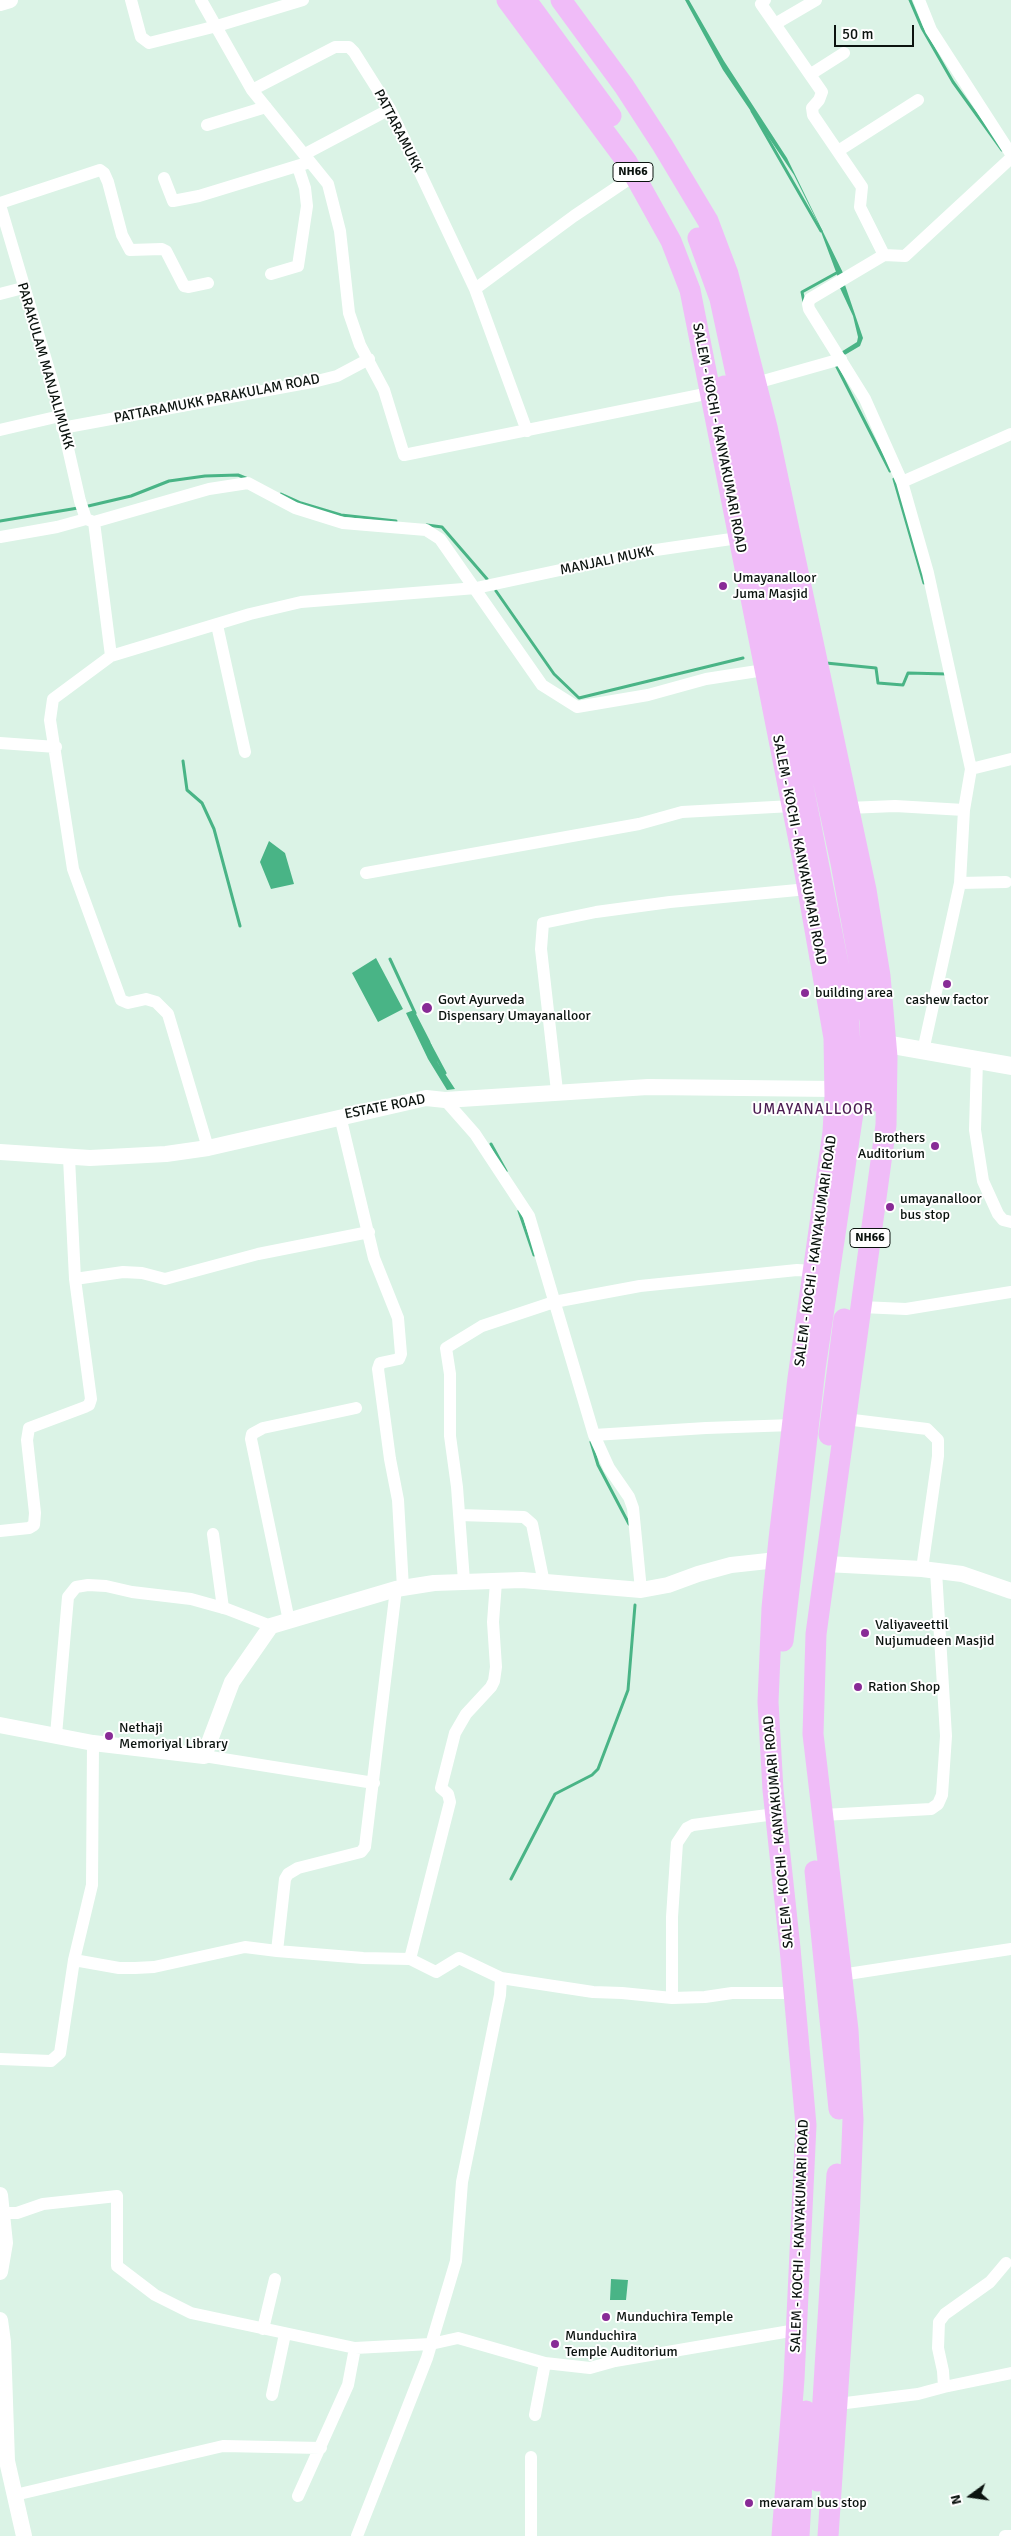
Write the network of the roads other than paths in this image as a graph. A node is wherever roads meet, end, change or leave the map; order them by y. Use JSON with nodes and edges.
{"nodes":[{"id":1,"x":10,"y":0,"type":"edge"},
{"id":2,"x":130,"y":0,"type":"edge"},
{"id":3,"x":201,"y":0,"type":"edge"},
{"id":4,"x":303,"y":0,"type":"edge"},
{"id":5,"x":507,"y":0,"type":"edge"},
{"id":6,"x":526,"y":0,"type":"edge"},
{"id":7,"x":545,"y":0,"type":"edge"},
{"id":8,"x":561,"y":0,"type":"edge"},
{"id":9,"x":816,"y":0,"type":"edge"},
{"id":10,"x":919,"y":0,"type":"edge"},
{"id":11,"x":761,"y":1,"type":"edge"},
{"id":12,"x":0,"y":3,"type":"edge"},
{"id":13,"x":775,"y":24,"type":"junction"},
{"id":14,"x":217,"y":26,"type":"junction"},
{"id":15,"x":844,"y":53,"type":"dead end"},
{"id":16,"x":811,"y":74,"type":"junction"},
{"id":17,"x":252,"y":90,"type":"junction"},
{"id":18,"x":918,"y":100,"type":"dead end"},
{"id":19,"x":266,"y":107,"type":"junction"},
{"id":20,"x":390,"y":108,"type":"junction"},
{"id":21,"x":207,"y":125,"type":"dead end"},
{"id":22,"x":838,"y":152,"type":"junction"},
{"id":23,"x":1011,"y":154,"type":"edge"},
{"id":24,"x":1011,"y":158,"type":"edge"},
{"id":25,"x":304,"y":161,"type":"junction"},
{"id":26,"x":635,"y":175,"type":"junction"},
{"id":27,"x":164,"y":178,"type":"dead end"},
{"id":28,"x":0,"y":206,"type":"edge"},
{"id":29,"x":884,"y":255,"type":"junction"},
{"id":30,"x":271,"y":274,"type":"dead end"},
{"id":31,"x":208,"y":283,"type":"dead end"},
{"id":32,"x":23,"y":288,"type":"junction"},
{"id":33,"x":475,"y":289,"type":"junction"},
{"id":34,"x":0,"y":294,"type":"edge"},
{"id":35,"x":369,"y":359,"type":"junction"},
{"id":36,"x":841,"y":359,"type":"junction"},
{"id":37,"x":756,"y":383,"type":"junction"},
{"id":38,"x":710,"y":393,"type":"junction"},
{"id":39,"x":61,"y":422,"type":"junction"},
{"id":40,"x":0,"y":430,"type":"edge"},
{"id":41,"x":527,"y":431,"type":"junction"},
{"id":42,"x":1011,"y":434,"type":"edge"},
{"id":43,"x":902,"y":482,"type":"junction"},
{"id":44,"x":88,"y":518,"type":"junction"},
{"id":45,"x":0,"y":537,"type":"edge"},
{"id":46,"x":738,"y":538,"type":"junction"},
{"id":47,"x":476,"y":588,"type":"junction"},
{"id":48,"x":218,"y":625,"type":"junction"},
{"id":49,"x":111,"y":656,"type":"junction"},
{"id":50,"x":764,"y":670,"type":"junction"},
{"id":51,"x":0,"y":743,"type":"edge"},
{"id":52,"x":56,"y":747,"type":"junction"},
{"id":53,"x":245,"y":752,"type":"dead end"},
{"id":54,"x":1011,"y":759,"type":"edge"},
{"id":55,"x":971,"y":769,"type":"junction"},
{"id":56,"x":792,"y":806,"type":"junction"},
{"id":57,"x":848,"y":808,"type":"junction"},
{"id":58,"x":964,"y":810,"type":"junction"},
{"id":59,"x":366,"y":873,"type":"dead end"},
{"id":60,"x":1006,"y":882,"type":"dead end"},
{"id":61,"x":960,"y":883,"type":"junction"},
{"id":62,"x":808,"y":889,"type":"junction"},
{"id":63,"x":886,"y":1044,"type":"junction"},
{"id":64,"x":923,"y":1052,"type":"junction"},
{"id":65,"x":976,"y":1060,"type":"junction"},
{"id":66,"x":1011,"y":1066,"type":"edge"},
{"id":67,"x":835,"y":1089,"type":"junction"},
{"id":68,"x":556,"y":1091,"type":"junction"},
{"id":69,"x":445,"y":1100,"type":"junction"},
{"id":70,"x":340,"y":1116,"type":"junction"},
{"id":71,"x":208,"y":1148,"type":"junction"},
{"id":72,"x":0,"y":1152,"type":"edge"},
{"id":73,"x":69,"y":1158,"type":"junction"},
{"id":74,"x":1011,"y":1222,"type":"edge"},
{"id":75,"x":369,"y":1232,"type":"junction"},
{"id":76,"x":814,"y":1271,"type":"junction"},
{"id":77,"x":75,"y":1279,"type":"junction"},
{"id":78,"x":1011,"y":1292,"type":"edge"},
{"id":79,"x":554,"y":1302,"type":"junction"},
{"id":80,"x":861,"y":1307,"type":"junction"},
{"id":81,"x":356,"y":1408,"type":"dead end"},
{"id":82,"x":845,"y":1419,"type":"junction"},
{"id":83,"x":793,"y":1425,"type":"junction"},
{"id":84,"x":594,"y":1436,"type":"junction"},
{"id":85,"x":458,"y":1515,"type":"junction"},
{"id":86,"x":0,"y":1531,"type":"edge"},
{"id":87,"x":213,"y":1534,"type":"dead end"},
{"id":88,"x":777,"y":1560,"type":"junction"},
{"id":89,"x":826,"y":1564,"type":"junction"},
{"id":90,"x":929,"y":1570,"type":"junction"},
{"id":91,"x":464,"y":1581,"type":"junction"},
{"id":92,"x":496,"y":1582,"type":"junction"},
{"id":93,"x":544,"y":1583,"type":"junction"},
{"id":94,"x":400,"y":1589,"type":"junction"},
{"id":95,"x":640,"y":1590,"type":"junction"},
{"id":96,"x":1011,"y":1591,"type":"edge"},
{"id":97,"x":223,"y":1608,"type":"junction"},
{"id":98,"x":289,"y":1621,"type":"junction"},
{"id":99,"x":271,"y":1626,"type":"junction"},
{"id":100,"x":0,"y":1725,"type":"edge"},
{"id":101,"x":56,"y":1735,"type":"junction"},
{"id":102,"x":94,"y":1743,"type":"junction"},
{"id":103,"x":204,"y":1756,"type":"junction"},
{"id":104,"x":374,"y":1783,"type":"junction"},
{"id":105,"x":775,"y":1814,"type":"junction"},
{"id":106,"x":822,"y":1815,"type":"junction"},
{"id":107,"x":1011,"y":1949,"type":"edge"},
{"id":108,"x":277,"y":1951,"type":"junction"},
{"id":109,"x":410,"y":1959,"type":"junction"},
{"id":110,"x":74,"y":1960,"type":"junction"},
{"id":111,"x":841,"y":1975,"type":"junction"},
{"id":112,"x":501,"y":1978,"type":"junction"},
{"id":113,"x":794,"y":1993,"type":"junction"},
{"id":114,"x":672,"y":1998,"type":"junction"},
{"id":115,"x":0,"y":2059,"type":"edge"},
{"id":116,"x":0,"y":2195,"type":"edge"},
{"id":117,"x":2,"y":2221,"type":"edge"},
{"id":118,"x":1006,"y":2263,"type":"dead end"},
{"id":119,"x":0,"y":2272,"type":"edge"},
{"id":120,"x":274,"y":2280,"type":"dead end"},
{"id":121,"x":0,"y":2320,"type":"edge"},
{"id":122,"x":263,"y":2329,"type":"junction"},
{"id":123,"x":796,"y":2330,"type":"junction"},
{"id":124,"x":285,"y":2334,"type":"junction"},
{"id":125,"x":430,"y":2344,"type":"junction"},
{"id":126,"x":355,"y":2348,"type":"junction"},
{"id":127,"x":545,"y":2363,"type":"junction"},
{"id":128,"x":1011,"y":2373,"type":"edge"},
{"id":129,"x":944,"y":2387,"type":"junction"},
{"id":130,"x":272,"y":2395,"type":"dead end"},
{"id":131,"x":838,"y":2404,"type":"junction"},
{"id":132,"x":535,"y":2415,"type":"dead end"},
{"id":133,"x":321,"y":2448,"type":"junction"},
{"id":134,"x":531,"y":2458,"type":"dead end"},
{"id":135,"x":15,"y":2495,"type":"junction"},
{"id":136,"x":298,"y":2496,"type":"dead end"},
{"id":137,"x":24,"y":2536,"type":"edge"},
{"id":138,"x":357,"y":2536,"type":"edge"},
{"id":139,"x":531,"y":2536,"type":"edge"},
{"id":140,"x":782,"y":2536,"type":"edge"},
{"id":141,"x":799,"y":2536,"type":"edge"},
{"id":142,"x":815,"y":2536,"type":"edge"},
{"id":143,"x":828,"y":2536,"type":"edge"},
{"id":144,"x":1005,"y":2536,"type":"edge"},
{"id":145,"x":1011,"y":2536,"type":"edge"}],
"edges":[{"from":1,"to":12,"type":"street"},
{"from":2,"to":14,"type":"street"},
{"from":3,"to":14,"type":"street"},
{"from":4,"to":14,"type":"street"},
{"from":5,"to":26,"type":"highway","name":"SALEM - KOCHI - KANYAKUMARI ROAD","number":"NH66"},
{"from":6,"to":141,"type":"highway"},
{"from":7,"to":142,"type":"highway"},
{"from":8,"to":37,"type":"highway","number":"NH66"},
{"from":9,"to":13,"type":"street"},
{"from":10,"to":23,"type":"street"},
{"from":11,"to":13,"type":"street"},
{"from":13,"to":16,"type":"street"},
{"from":14,"to":17,"type":"street"},
{"from":15,"to":16,"type":"street"},
{"from":16,"to":22,"type":"street"},
{"from":17,"to":19,"type":"street"},
{"from":17,"to":20,"type":"street","name":"PATTARAMUKK"},
{"from":18,"to":22,"type":"street"},
{"from":19,"to":21,"type":"street"},
{"from":19,"to":25,"type":"street"},
{"from":20,"to":25,"type":"street"},
{"from":20,"to":33,"type":"street","name":"PATTARAMUKK"},
{"from":22,"to":29,"type":"street"},
{"from":24,"to":29,"type":"street"},
{"from":25,"to":27,"type":"street"},
{"from":25,"to":30,"type":"street"},
{"from":25,"to":35,"type":"street"},
{"from":26,"to":33,"type":"street"},
{"from":26,"to":38,"type":"highway","name":"SALEM - KOCHI - KANYAKUMARI ROAD","number":"NH66"},
{"from":28,"to":31,"type":"street"},
{"from":28,"to":32,"type":"street","name":"PARAKULAM MANJALIMUKK"},
{"from":29,"to":36,"type":"street"},
{"from":32,"to":34,"type":"street"},
{"from":32,"to":39,"type":"street","name":"PARAKULAM MANJALIMUKK"},
{"from":33,"to":41,"type":"street","name":"PATTARAMUKK"},
{"from":35,"to":39,"type":"street","name":"PATTARAMUKK PARAKULAM ROAD"},
{"from":35,"to":41,"type":"street"},
{"from":36,"to":37,"type":"street"},
{"from":36,"to":43,"type":"street"},
{"from":37,"to":57,"type":"highway","number":"NH66"},
{"from":38,"to":41,"type":"street"},
{"from":38,"to":46,"type":"highway","name":"SALEM - KOCHI - KANYAKUMARI ROAD","number":"NH66"},
{"from":39,"to":40,"type":"street","name":"PATTARAMUKK PARAKULAM ROAD"},
{"from":39,"to":44,"type":"street","name":"PARAKULAM MANJALIMUKK"},
{"from":42,"to":43,"type":"street"},
{"from":43,"to":55,"type":"street"},
{"from":44,"to":45,"type":"street"},
{"from":44,"to":47,"type":"street"},
{"from":44,"to":49,"type":"street","name":"PARAKULAM MANJALIMUKK"},
{"from":46,"to":47,"type":"street","name":"MANJALI MUKK"},
{"from":46,"to":50,"type":"highway","name":"SALEM - KOCHI - KANYAKUMARI ROAD","number":"NH66"},
{"from":47,"to":48,"type":"street","name":"MANJALI MUKK"},
{"from":47,"to":50,"type":"street"},
{"from":48,"to":49,"type":"street","name":"MANJALI MUKK"},
{"from":48,"to":53,"type":"street"},
{"from":49,"to":52,"type":"street"},
{"from":50,"to":56,"type":"highway","name":"SALEM - KOCHI - KANYAKUMARI ROAD","number":"NH66"},
{"from":51,"to":52,"type":"street"},
{"from":52,"to":71,"type":"street"},
{"from":54,"to":55,"type":"street"},
{"from":55,"to":58,"type":"street"},
{"from":56,"to":59,"type":"street"},
{"from":56,"to":62,"type":"highway","name":"SALEM - KOCHI - KANYAKUMARI ROAD","number":"NH66"},
{"from":57,"to":58,"type":"street"},
{"from":57,"to":63,"type":"highway","number":"NH66"},
{"from":58,"to":61,"type":"street"},
{"from":60,"to":61,"type":"street"},
{"from":61,"to":64,"type":"street"},
{"from":62,"to":67,"type":"highway","name":"SALEM - KOCHI - KANYAKUMARI ROAD","number":"NH66"},
{"from":62,"to":68,"type":"street"},
{"from":63,"to":64,"type":"main road"},
{"from":63,"to":80,"type":"highway","number":"NH66"},
{"from":64,"to":65,"type":"main road"},
{"from":65,"to":66,"type":"main road"},
{"from":65,"to":74,"type":"street"},
{"from":67,"to":68,"type":"street","name":"ESTATE ROAD"},
{"from":67,"to":76,"type":"highway","name":"SALEM - KOCHI - KANYAKUMARI ROAD","number":"NH66"},
{"from":68,"to":69,"type":"street","name":"ESTATE ROAD"},
{"from":69,"to":70,"type":"street","name":"ESTATE ROAD"},
{"from":69,"to":79,"type":"street"},
{"from":70,"to":71,"type":"street","name":"ESTATE ROAD"},
{"from":70,"to":75,"type":"street"},
{"from":71,"to":73,"type":"street","name":"ESTATE ROAD"},
{"from":72,"to":73,"type":"street","name":"ESTATE ROAD"},
{"from":73,"to":77,"type":"street"},
{"from":75,"to":77,"type":"street"},
{"from":75,"to":94,"type":"street"},
{"from":76,"to":79,"type":"street"},
{"from":76,"to":83,"type":"highway","name":"SALEM - KOCHI - KANYAKUMARI ROAD","number":"NH66"},
{"from":77,"to":86,"type":"street"},
{"from":78,"to":80,"type":"street"},
{"from":79,"to":84,"type":"street"},
{"from":79,"to":85,"type":"street"},
{"from":80,"to":82,"type":"highway","number":"NH66"},
{"from":81,"to":98,"type":"street"},
{"from":82,"to":89,"type":"highway","number":"NH66"},
{"from":82,"to":90,"type":"street"},
{"from":83,"to":84,"type":"street"},
{"from":83,"to":88,"type":"highway","name":"SALEM - KOCHI - KANYAKUMARI ROAD","number":"NH66"},
{"from":84,"to":95,"type":"street"},
{"from":85,"to":91,"type":"street"},
{"from":85,"to":93,"type":"street"},
{"from":87,"to":97,"type":"street"},
{"from":88,"to":95,"type":"street"},
{"from":88,"to":105,"type":"highway","name":"SALEM - KOCHI - KANYAKUMARI ROAD","number":"NH66"},
{"from":89,"to":90,"type":"street"},
{"from":89,"to":106,"type":"highway","number":"NH66"},
{"from":90,"to":96,"type":"street"},
{"from":90,"to":106,"type":"street"},
{"from":91,"to":92,"type":"street"},
{"from":91,"to":94,"type":"street"},
{"from":92,"to":93,"type":"street"},
{"from":92,"to":109,"type":"street"},
{"from":93,"to":95,"type":"street"},
{"from":94,"to":98,"type":"street"},
{"from":94,"to":104,"type":"street"},
{"from":97,"to":99,"type":"street"},
{"from":97,"to":101,"type":"street"},
{"from":98,"to":99,"type":"street"},
{"from":99,"to":103,"type":"street"},
{"from":100,"to":101,"type":"street"},
{"from":101,"to":102,"type":"street"},
{"from":102,"to":103,"type":"street"},
{"from":102,"to":110,"type":"street"},
{"from":103,"to":104,"type":"street"},
{"from":104,"to":108,"type":"street"},
{"from":105,"to":113,"type":"highway","name":"SALEM - KOCHI - KANYAKUMARI ROAD","number":"NH66"},
{"from":105,"to":114,"type":"street"},
{"from":106,"to":111,"type":"highway","number":"NH66"},
{"from":107,"to":111,"type":"street"},
{"from":108,"to":109,"type":"street"},
{"from":108,"to":110,"type":"street"},
{"from":109,"to":112,"type":"street"},
{"from":110,"to":115,"type":"street"},
{"from":111,"to":131,"type":"highway","number":"NH66"},
{"from":112,"to":114,"type":"street"},
{"from":112,"to":125,"type":"street"},
{"from":113,"to":114,"type":"street"},
{"from":113,"to":123,"type":"highway","name":"SALEM - KOCHI - KANYAKUMARI ROAD","number":"NH66"},
{"from":116,"to":117,"type":"street"},
{"from":117,"to":119,"type":"street"},
{"from":117,"to":122,"type":"street"},
{"from":118,"to":129,"type":"street"},
{"from":120,"to":122,"type":"street"},
{"from":121,"to":135,"type":"street"},
{"from":122,"to":124,"type":"street"},
{"from":123,"to":127,"type":"street"},
{"from":123,"to":140,"type":"highway","name":"SALEM - KOCHI - KANYAKUMARI ROAD","number":"NH66"},
{"from":124,"to":126,"type":"street"},
{"from":124,"to":130,"type":"street"},
{"from":125,"to":126,"type":"street"},
{"from":125,"to":127,"type":"street"},
{"from":125,"to":138,"type":"street"},
{"from":126,"to":133,"type":"street"},
{"from":127,"to":132,"type":"street"},
{"from":128,"to":129,"type":"street"},
{"from":129,"to":131,"type":"street"},
{"from":131,"to":143,"type":"highway","number":"NH66"},
{"from":133,"to":135,"type":"street"},
{"from":133,"to":136,"type":"street"},
{"from":134,"to":139,"type":"street"},
{"from":135,"to":137,"type":"street"},
{"from":144,"to":145,"type":"street"}]}
